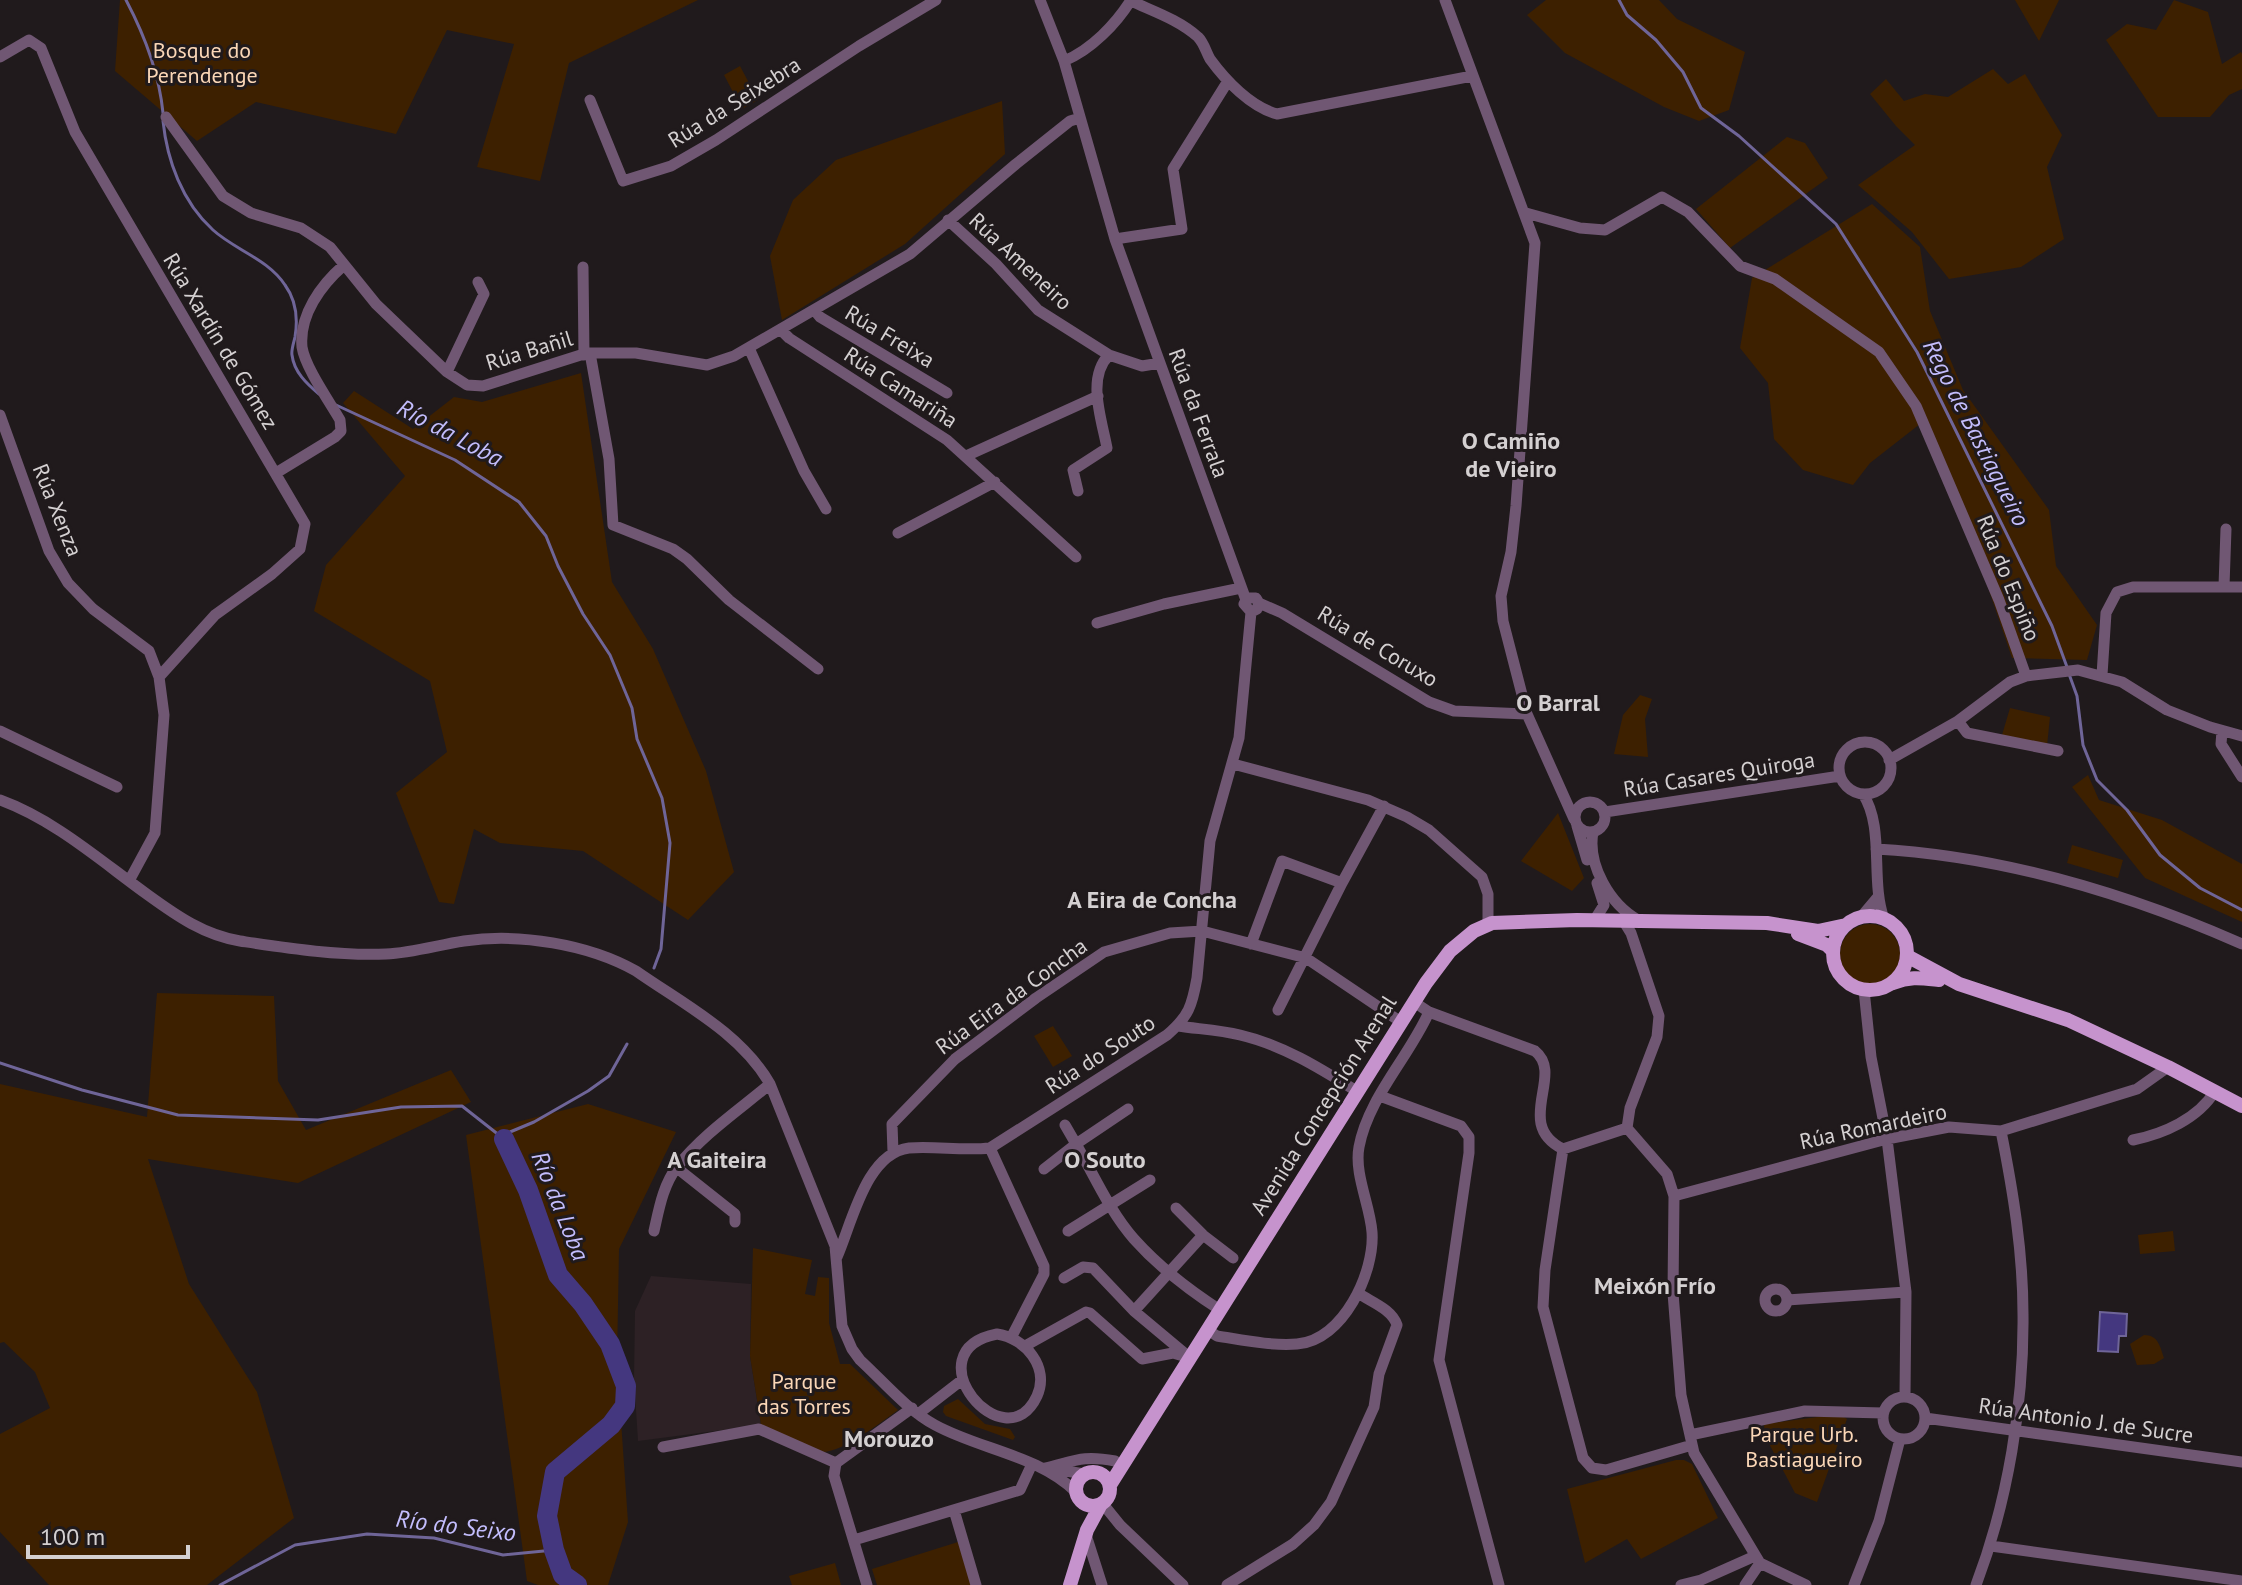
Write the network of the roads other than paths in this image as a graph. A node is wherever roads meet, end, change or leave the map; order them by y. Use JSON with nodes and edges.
{"nodes":[{"id":1,"x":936,"y":0,"type":"edge"},
{"id":2,"x":1040,"y":0,"type":"edge"},
{"id":3,"x":1131,"y":1,"type":"edge"},
{"id":4,"x":1448,"y":2,"type":"edge"},
{"id":5,"x":0,"y":57,"type":"edge"},
{"id":6,"x":1064,"y":61,"type":"junction"},
{"id":7,"x":1472,"y":76,"type":"junction"},
{"id":8,"x":1228,"y":81,"type":"junction"},
{"id":9,"x":590,"y":100,"type":"dead end"},
{"id":10,"x":166,"y":117,"type":"dead end"},
{"id":11,"x":1080,"y":118,"type":"junction"},
{"id":12,"x":1526,"y":213,"type":"junction"},
{"id":13,"x":948,"y":220,"type":"junction"},
{"id":14,"x":1115,"y":239,"type":"junction"},
{"id":15,"x":344,"y":265,"type":"junction"},
{"id":16,"x":583,"y":267,"type":"dead end"},
{"id":17,"x":478,"y":282,"type":"dead end"},
{"id":18,"x":815,"y":311,"type":"junction"},
{"id":19,"x":781,"y":330,"type":"junction"},
{"id":20,"x":749,"y":348,"type":"junction"},
{"id":21,"x":587,"y":354,"type":"junction"},
{"id":22,"x":1109,"y":355,"type":"junction"},
{"id":23,"x":1160,"y":363,"type":"junction"},
{"id":24,"x":447,"y":372,"type":"junction"},
{"id":25,"x":947,"y":393,"type":"dead end"},
{"id":26,"x":1098,"y":396,"type":"junction"},
{"id":27,"x":0,"y":415,"type":"edge"},
{"id":28,"x":966,"y":456,"type":"junction"},
{"id":29,"x":276,"y":473,"type":"junction"},
{"id":30,"x":995,"y":482,"type":"junction"},
{"id":31,"x":1078,"y":491,"type":"dead end"},
{"id":32,"x":826,"y":509,"type":"dead end"},
{"id":33,"x":2226,"y":529,"type":"dead end"},
{"id":34,"x":898,"y":533,"type":"dead end"},
{"id":35,"x":1076,"y":557,"type":"dead end"},
{"id":36,"x":2224,"y":586,"type":"junction"},
{"id":37,"x":2242,"y":587,"type":"edge"},
{"id":38,"x":1249,"y":601,"type":"junction"},
{"id":39,"x":1097,"y":623,"type":"dead end"},
{"id":40,"x":818,"y":669,"type":"dead end"},
{"id":41,"x":2102,"y":675,"type":"junction"},
{"id":42,"x":2026,"y":676,"type":"junction"},
{"id":43,"x":159,"y":677,"type":"junction"},
{"id":44,"x":1527,"y":714,"type":"junction"},
{"id":45,"x":1958,"y":721,"type":"junction"},
{"id":46,"x":0,"y":731,"type":"edge"},
{"id":47,"x":2222,"y":731,"type":"junction"},
{"id":48,"x":2242,"y":736,"type":"edge"},
{"id":49,"x":2058,"y":751,"type":"dead end"},
{"id":50,"x":1889,"y":760,"type":"junction"},
{"id":51,"x":1233,"y":764,"type":"junction"},
{"id":52,"x":1840,"y":776,"type":"junction"},
{"id":53,"x":2242,"y":777,"type":"edge"},
{"id":54,"x":117,"y":787,"type":"dead end"},
{"id":55,"x":1877,"y":791,"type":"junction"},
{"id":56,"x":1563,"y":793,"type":"junction"},
{"id":57,"x":1863,"y":794,"type":"junction"},
{"id":58,"x":0,"y":800,"type":"edge"},
{"id":59,"x":1582,"y":804,"type":"junction"},
{"id":60,"x":1384,"y":806,"type":"junction"},
{"id":61,"x":1871,"y":806,"type":"junction"},
{"id":62,"x":1605,"y":812,"type":"junction"},
{"id":63,"x":1576,"y":822,"type":"junction"},
{"id":64,"x":1593,"y":832,"type":"junction"},
{"id":65,"x":1876,"y":849,"type":"junction"},
{"id":66,"x":129,"y":881,"type":"junction"},
{"id":67,"x":1342,"y":883,"type":"junction"},
{"id":68,"x":1877,"y":898,"type":"junction"},
{"id":69,"x":1861,"y":917,"type":"junction"},
{"id":70,"x":1884,"y":919,"type":"junction"},
{"id":71,"x":1623,"y":920,"type":"junction"},
{"id":72,"x":1639,"y":920,"type":"junction"},
{"id":73,"x":1594,"y":921,"type":"junction"},
{"id":74,"x":1767,"y":923,"type":"junction"},
{"id":75,"x":1488,"y":924,"type":"junction"},
{"id":76,"x":1846,"y":925,"type":"junction"},
{"id":77,"x":1202,"y":931,"type":"junction"},
{"id":78,"x":1251,"y":944,"type":"junction"},
{"id":79,"x":2242,"y":944,"type":"edge"},
{"id":80,"x":1833,"y":951,"type":"junction"},
{"id":81,"x":1907,"y":956,"type":"junction"},
{"id":82,"x":1306,"y":958,"type":"junction"},
{"id":83,"x":1890,"y":984,"type":"junction"},
{"id":84,"x":1959,"y":984,"type":"junction"},
{"id":85,"x":1864,"y":990,"type":"junction"},
{"id":86,"x":1414,"y":1002,"type":"junction"},
{"id":87,"x":1278,"y":1010,"type":"dead end"},
{"id":88,"x":1429,"y":1012,"type":"junction"},
{"id":89,"x":1401,"y":1022,"type":"junction"},
{"id":90,"x":1178,"y":1026,"type":"junction"},
{"id":91,"x":2168,"y":1067,"type":"junction"},
{"id":92,"x":770,"y":1084,"type":"junction"},
{"id":93,"x":2215,"y":1091,"type":"junction"},
{"id":94,"x":1358,"y":1092,"type":"junction"},
{"id":95,"x":1380,"y":1096,"type":"junction"},
{"id":96,"x":2242,"y":1106,"type":"edge"},
{"id":97,"x":1128,"y":1109,"type":"dead end"},
{"id":98,"x":1065,"y":1125,"type":"dead end"},
{"id":99,"x":1627,"y":1128,"type":"junction"},
{"id":100,"x":2001,"y":1131,"type":"junction"},
{"id":101,"x":1887,"y":1139,"type":"junction"},
{"id":102,"x":2133,"y":1140,"type":"dead end"},
{"id":103,"x":1076,"y":1144,"type":"junction"},
{"id":104,"x":990,"y":1148,"type":"junction"},
{"id":105,"x":1563,"y":1149,"type":"junction"},
{"id":106,"x":893,"y":1152,"type":"junction"},
{"id":107,"x":677,"y":1168,"type":"junction"},
{"id":108,"x":1044,"y":1169,"type":"dead end"},
{"id":109,"x":1150,"y":1180,"type":"dead end"},
{"id":110,"x":1674,"y":1196,"type":"junction"},
{"id":111,"x":1111,"y":1204,"type":"junction"},
{"id":112,"x":1176,"y":1208,"type":"dead end"},
{"id":113,"x":735,"y":1222,"type":"dead end"},
{"id":114,"x":654,"y":1231,"type":"dead end"},
{"id":115,"x":1068,"y":1231,"type":"dead end"},
{"id":116,"x":1203,"y":1235,"type":"junction"},
{"id":117,"x":837,"y":1257,"type":"junction"},
{"id":118,"x":1233,"y":1258,"type":"dead end"},
{"id":119,"x":1169,"y":1273,"type":"junction"},
{"id":120,"x":1064,"y":1278,"type":"dead end"},
{"id":121,"x":1906,"y":1292,"type":"junction"},
{"id":122,"x":1358,"y":1293,"type":"junction"},
{"id":123,"x":1787,"y":1300,"type":"dead end"},
{"id":124,"x":1220,"y":1310,"type":"junction"},
{"id":125,"x":1134,"y":1311,"type":"junction"},
{"id":126,"x":1208,"y":1330,"type":"junction"},
{"id":127,"x":1012,"y":1336,"type":"junction"},
{"id":128,"x":1025,"y":1346,"type":"junction"},
{"id":129,"x":1190,"y":1358,"type":"junction"},
{"id":130,"x":962,"y":1380,"type":"junction"},
{"id":131,"x":1905,"y":1396,"type":"junction"},
{"id":132,"x":915,"y":1411,"type":"junction"},
{"id":133,"x":1883,"y":1413,"type":"junction"},
{"id":134,"x":1925,"y":1418,"type":"junction"},
{"id":135,"x":2016,"y":1431,"type":"junction"},
{"id":136,"x":1900,"y":1439,"type":"junction"},
{"id":137,"x":1691,"y":1440,"type":"junction"},
{"id":138,"x":663,"y":1447,"type":"dead end"},
{"id":139,"x":1131,"y":1452,"type":"junction"},
{"id":140,"x":1115,"y":1461,"type":"junction"},
{"id":141,"x":2242,"y":1462,"type":"edge"},
{"id":142,"x":836,"y":1463,"type":"junction"},
{"id":143,"x":1032,"y":1464,"type":"junction"},
{"id":144,"x":1047,"y":1468,"type":"junction"},
{"id":145,"x":1090,"y":1473,"type":"junction"},
{"id":146,"x":1110,"y":1485,"type":"junction"},
{"id":147,"x":1076,"y":1492,"type":"junction"},
{"id":148,"x":1096,"y":1505,"type":"junction"},
{"id":149,"x":954,"y":1510,"type":"junction"},
{"id":150,"x":1115,"y":1519,"type":"junction"},
{"id":151,"x":1088,"y":1530,"type":"junction"},
{"id":152,"x":854,"y":1540,"type":"junction"},
{"id":153,"x":1991,"y":1546,"type":"junction"},
{"id":154,"x":1758,"y":1560,"type":"junction"},
{"id":155,"x":2242,"y":1581,"type":"edge"},
{"id":156,"x":867,"y":1585,"type":"edge"},
{"id":157,"x":976,"y":1585,"type":"edge"},
{"id":158,"x":1070,"y":1585,"type":"edge"},
{"id":159,"x":1102,"y":1585,"type":"edge"},
{"id":160,"x":1183,"y":1585,"type":"edge"},
{"id":161,"x":1227,"y":1585,"type":"edge"},
{"id":162,"x":1499,"y":1585,"type":"edge"},
{"id":163,"x":1681,"y":1585,"type":"edge"},
{"id":164,"x":1745,"y":1585,"type":"edge"},
{"id":165,"x":1806,"y":1585,"type":"edge"},
{"id":166,"x":1854,"y":1585,"type":"edge"},
{"id":167,"x":1976,"y":1585,"type":"edge"}],
"edges":[{"from":1,"to":9,"type":"street","name":"Rúa da Seixebra"},
{"from":2,"to":6,"type":"street","name":"Rúa da Ferrala"},
{"from":3,"to":6,"type":"street"},
{"from":3,"to":8,"type":"street"},
{"from":4,"to":7,"type":"street"},
{"from":5,"to":29,"type":"street","name":"Rúa Xardín de Gómez"},
{"from":6,"to":11,"type":"street","name":"Rúa da Ferrala"},
{"from":7,"to":8,"type":"street"},
{"from":7,"to":12,"type":"street"},
{"from":8,"to":14,"type":"street"},
{"from":10,"to":15,"type":"street","name":"Rúa Bañil"},
{"from":11,"to":13,"type":"street","name":"Rúa Bañil"},
{"from":11,"to":14,"type":"street","name":"Rúa da Ferrala"},
{"from":12,"to":42,"type":"street","name":"Rúa do Espiño"},
{"from":12,"to":44,"type":"street"},
{"from":13,"to":18,"type":"street","name":"Rúa Bañil"},
{"from":13,"to":22,"type":"street","name":"Rúa Ameneiro"},
{"from":14,"to":23,"type":"street","name":"Rúa da Ferrala"},
{"from":15,"to":24,"type":"street","name":"Rúa Bañil"},
{"from":15,"to":29,"type":"street"},
{"from":16,"to":21,"type":"street"},
{"from":17,"to":24,"type":"street"},
{"from":18,"to":19,"type":"street","name":"Rúa Bañil"},
{"from":18,"to":25,"type":"street","name":"Rúa Freixa"},
{"from":19,"to":20,"type":"street","name":"Rúa Bañil"},
{"from":19,"to":28,"type":"street","name":"Rúa Camariña"},
{"from":20,"to":21,"type":"street","name":"Rúa Bañil"},
{"from":20,"to":32,"type":"street"},
{"from":21,"to":24,"type":"street","name":"Rúa Bañil"},
{"from":21,"to":40,"type":"street"},
{"from":22,"to":23,"type":"street","name":"Rúa Ameneiro"},
{"from":22,"to":26,"type":"street"},
{"from":23,"to":38,"type":"street","name":"Rúa da Ferrala"},
{"from":26,"to":28,"type":"street"},
{"from":26,"to":31,"type":"street"},
{"from":27,"to":43,"type":"street","name":"Rúa Xenza"},
{"from":28,"to":30,"type":"street","name":"Rúa Camariña"},
{"from":29,"to":43,"type":"street","name":"Rúa Xardín de Gómez"},
{"from":30,"to":34,"type":"street"},
{"from":30,"to":35,"type":"street","name":"Rúa Camariña"},
{"from":33,"to":36,"type":"street"},
{"from":36,"to":37,"type":"street"},
{"from":36,"to":41,"type":"street"},
{"from":38,"to":39,"type":"street"},
{"from":38,"to":44,"type":"street","name":"Rúa de Coruxo"},
{"from":38,"to":51,"type":"street","name":"Rúa do Souto"},
{"from":41,"to":42,"type":"street"},
{"from":41,"to":47,"type":"street"},
{"from":42,"to":45,"type":"street"},
{"from":43,"to":66,"type":"street"},
{"from":44,"to":56,"type":"street"},
{"from":45,"to":49,"type":"street"},
{"from":45,"to":50,"type":"street"},
{"from":46,"to":54,"type":"street"},
{"from":47,"to":48,"type":"street"},
{"from":47,"to":53,"type":"street"},
{"from":50,"to":52,"type":"street","name":"Rúa Casares Quiroga"},
{"from":50,"to":55,"type":"street"},
{"from":51,"to":60,"type":"street"},
{"from":51,"to":77,"type":"street","name":"Rúa do Souto"},
{"from":52,"to":57,"type":"street","name":"Rúa Casares Quiroga"},
{"from":52,"to":62,"type":"street","name":"Rúa Casares Quiroga"},
{"from":55,"to":57,"type":"street"},
{"from":55,"to":61,"type":"street"},
{"from":56,"to":59,"type":"street"},
{"from":56,"to":63,"type":"street"},
{"from":57,"to":61,"type":"street","name":"Rúa Casares Quiroga"},
{"from":58,"to":66,"type":"street"},
{"from":59,"to":62,"type":"street"},
{"from":59,"to":63,"type":"street"},
{"from":60,"to":67,"type":"street"},
{"from":60,"to":75,"type":"street"},
{"from":61,"to":65,"type":"street"},
{"from":62,"to":64,"type":"street"},
{"from":63,"to":64,"type":"street"},
{"from":63,"to":73,"type":"street"},
{"from":64,"to":72,"type":"street"},
{"from":65,"to":68,"type":"street"},
{"from":65,"to":79,"type":"street"},
{"from":66,"to":92,"type":"street"},
{"from":67,"to":78,"type":"street"},
{"from":67,"to":82,"type":"street"},
{"from":68,"to":69,"type":"street"},
{"from":68,"to":70,"type":"street"},
{"from":69,"to":70,"type":"main road"},
{"from":69,"to":76,"type":"main road"},
{"from":70,"to":81,"type":"main road"},
{"from":71,"to":72,"type":"main road"},
{"from":71,"to":73,"type":"main road"},
{"from":71,"to":99,"type":"street"},
{"from":72,"to":74,"type":"main road"},
{"from":73,"to":75,"type":"main road"},
{"from":74,"to":76,"type":"main road"},
{"from":74,"to":80,"type":"main road"},
{"from":75,"to":86,"type":"main road","name":"Avenida Concepción Arenal"},
{"from":76,"to":80,"type":"main road"},
{"from":77,"to":78,"type":"street"},
{"from":77,"to":90,"type":"street","name":"Rúa do Souto"},
{"from":77,"to":106,"type":"street","name":"Rúa Eira da Concha"},
{"from":78,"to":82,"type":"street"},
{"from":80,"to":85,"type":"main road"},
{"from":81,"to":83,"type":"main road"},
{"from":81,"to":84,"type":"main road"},
{"from":82,"to":87,"type":"street"},
{"from":82,"to":89,"type":"street"},
{"from":83,"to":84,"type":"main road"},
{"from":83,"to":85,"type":"main road"},
{"from":84,"to":91,"type":"main road"},
{"from":85,"to":101,"type":"street"},
{"from":86,"to":88,"type":"street"},
{"from":86,"to":89,"type":"main road","name":"Avenida Concepción Arenal"},
{"from":88,"to":95,"type":"street"},
{"from":88,"to":105,"type":"street"},
{"from":89,"to":94,"type":"main road","name":"Avenida Concepción Arenal"},
{"from":90,"to":94,"type":"street"},
{"from":90,"to":104,"type":"street","name":"Rúa do Souto"},
{"from":91,"to":93,"type":"main road"},
{"from":91,"to":100,"type":"street","name":"Rúa Romardeiro"},
{"from":92,"to":107,"type":"street"},
{"from":92,"to":117,"type":"street"},
{"from":93,"to":96,"type":"main road"},
{"from":93,"to":102,"type":"street"},
{"from":94,"to":124,"type":"main road","name":"Avenida Concepción Arenal"},
{"from":95,"to":122,"type":"street"},
{"from":95,"to":162,"type":"street"},
{"from":97,"to":103,"type":"street"},
{"from":98,"to":103,"type":"street"},
{"from":99,"to":105,"type":"street"},
{"from":99,"to":110,"type":"street"},
{"from":100,"to":101,"type":"street","name":"Rúa Romardeiro"},
{"from":100,"to":135,"type":"street"},
{"from":101,"to":110,"type":"street","name":"Rúa Romardeiro"},
{"from":101,"to":121,"type":"street"},
{"from":103,"to":108,"type":"street"},
{"from":103,"to":111,"type":"street"},
{"from":104,"to":106,"type":"street","name":"Rúa do Souto"},
{"from":104,"to":127,"type":"street"},
{"from":105,"to":137,"type":"street"},
{"from":106,"to":117,"type":"street"},
{"from":107,"to":113,"type":"street"},
{"from":107,"to":114,"type":"street"},
{"from":109,"to":111,"type":"street"},
{"from":110,"to":137,"type":"street"},
{"from":111,"to":115,"type":"street"},
{"from":111,"to":119,"type":"street"},
{"from":112,"to":116,"type":"street"},
{"from":116,"to":118,"type":"street"},
{"from":116,"to":119,"type":"street"},
{"from":117,"to":132,"type":"street"},
{"from":119,"to":124,"type":"street"},
{"from":119,"to":125,"type":"street"},
{"from":120,"to":125,"type":"street"},
{"from":121,"to":123,"type":"street"},
{"from":121,"to":131,"type":"street"},
{"from":122,"to":126,"type":"street"},
{"from":122,"to":161,"type":"street"},
{"from":124,"to":126,"type":"main road","name":"Avenida Concepción Arenal"},
{"from":125,"to":129,"type":"street"},
{"from":126,"to":129,"type":"main road","name":"Avenida Concepción Arenal"},
{"from":127,"to":128,"type":"street"},
{"from":127,"to":130,"type":"street"},
{"from":128,"to":129,"type":"street"},
{"from":128,"to":130,"type":"street"},
{"from":129,"to":139,"type":"main road","name":"Avenida Concepción Arenal"},
{"from":130,"to":132,"type":"street"},
{"from":131,"to":133,"type":"street"},
{"from":131,"to":134,"type":"street"},
{"from":132,"to":142,"type":"street"},
{"from":132,"to":143,"type":"street"},
{"from":133,"to":136,"type":"street"},
{"from":133,"to":137,"type":"street"},
{"from":134,"to":135,"type":"street","name":"Rúa Antonio J. de Sucre"},
{"from":134,"to":136,"type":"street"},
{"from":135,"to":141,"type":"street","name":"Rúa Antonio J. de Sucre"},
{"from":135,"to":153,"type":"street"},
{"from":136,"to":166,"type":"street"},
{"from":137,"to":154,"type":"street"},
{"from":138,"to":142,"type":"street"},
{"from":139,"to":140,"type":"main road","name":"Avenida Concepción Arenal"},
{"from":139,"to":146,"type":"main road","name":"Avenida Concepción Arenal"},
{"from":140,"to":144,"type":"street"},
{"from":140,"to":145,"type":"main road","name":"Avenida Concepción Arenal"},
{"from":142,"to":152,"type":"street"},
{"from":143,"to":144,"type":"street"},
{"from":143,"to":149,"type":"street"},
{"from":144,"to":145,"type":"street"},
{"from":144,"to":147,"type":"street"},
{"from":145,"to":146,"type":"main road"},
{"from":145,"to":147,"type":"main road"},
{"from":146,"to":148,"type":"main road","name":"Avenida Concepción Arenal"},
{"from":147,"to":148,"type":"main road"},
{"from":148,"to":150,"type":"street"},
{"from":148,"to":151,"type":"main road","name":"Avenida Concepción Arenal"},
{"from":149,"to":152,"type":"street"},
{"from":149,"to":157,"type":"street"},
{"from":150,"to":151,"type":"street"},
{"from":150,"to":160,"type":"street"},
{"from":151,"to":158,"type":"main road","name":"Avenida Concepción Arenal"},
{"from":151,"to":159,"type":"street"},
{"from":152,"to":156,"type":"street"},
{"from":153,"to":155,"type":"street"},
{"from":153,"to":167,"type":"street"},
{"from":154,"to":163,"type":"street"},
{"from":154,"to":164,"type":"street"},
{"from":154,"to":165,"type":"street"}]}
